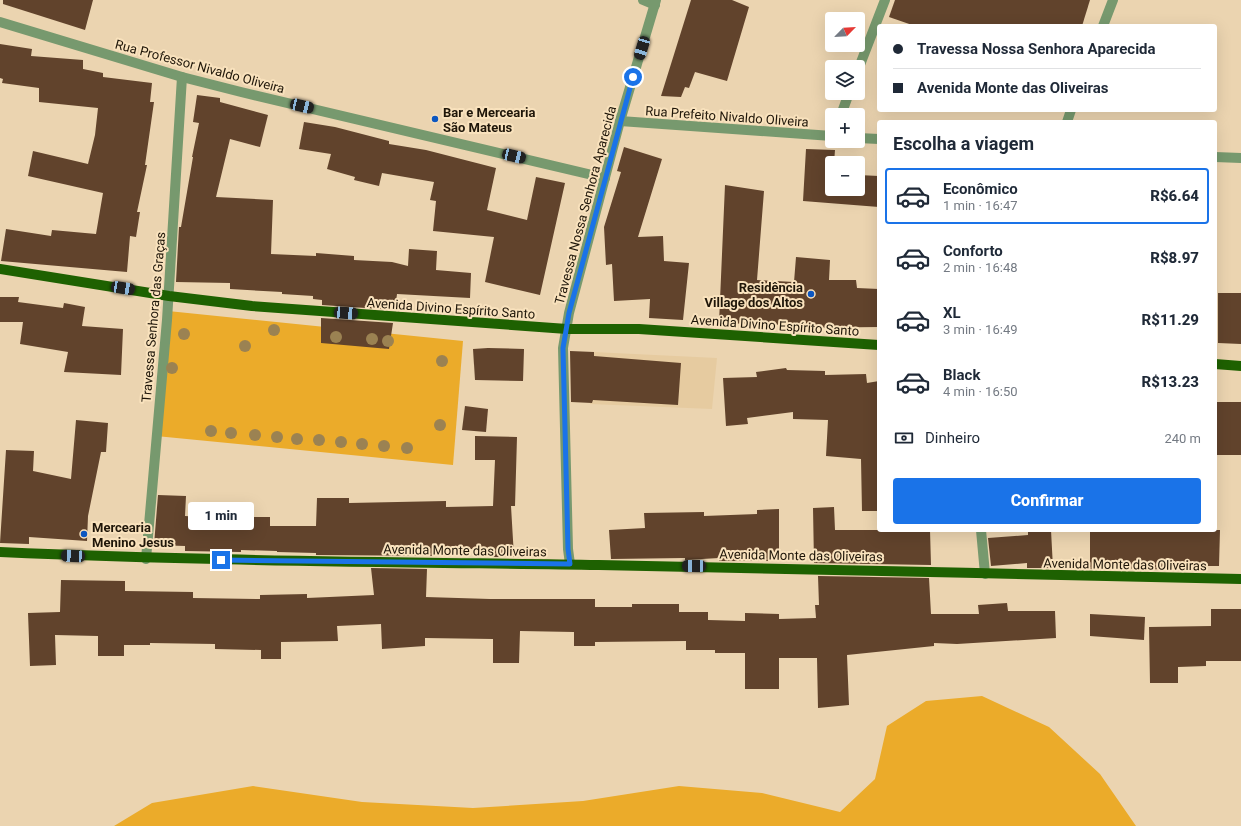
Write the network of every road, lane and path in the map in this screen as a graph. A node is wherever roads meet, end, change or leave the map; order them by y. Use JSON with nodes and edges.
{"nodes":[{"id":1,"x":643,"y":0,"type":"edge"},
{"id":2,"x":885,"y":0,"type":"edge"},
{"id":3,"x":1113,"y":0,"type":"edge"},
{"id":4,"x":655,"y":2,"type":"edge"},
{"id":5,"x":0,"y":22,"type":"edge"},
{"id":6,"x":1104,"y":24,"type":"edge"},
{"id":7,"x":862,"y":60,"type":"edge"},
{"id":8,"x":182,"y":77,"type":"junction"},
{"id":9,"x":620,"y":121,"type":"junction"},
{"id":10,"x":825,"y":136,"type":"edge"},
{"id":11,"x":865,"y":138,"type":"edge"},
{"id":12,"x":877,"y":139,"type":"edge"},
{"id":13,"x":1217,"y":157,"type":"edge"},
{"id":14,"x":1241,"y":158,"type":"edge"},
{"id":15,"x":605,"y":178,"type":"junction"},
{"id":16,"x":0,"y":269,"type":"edge"},
{"id":17,"x":169,"y":296,"type":"junction"},
{"id":18,"x":567,"y":329,"type":"junction"},
{"id":19,"x":877,"y":345,"type":"edge"},
{"id":20,"x":1217,"y":364,"type":"edge"},
{"id":21,"x":1241,"y":366,"type":"edge"},
{"id":22,"x":981,"y":532,"type":"edge"},
{"id":23,"x":0,"y":552,"type":"edge"},
{"id":24,"x":146,"y":559,"type":"junction"},
{"id":25,"x":570,"y":564,"type":"junction"},
{"id":26,"x":985,"y":574,"type":"junction"},
{"id":27,"x":1241,"y":579,"type":"edge"}],
"edges":[{"from":1,"to":4,"type":"street"},
{"from":2,"to":7,"type":"street"},
{"from":3,"to":6,"type":"street"},
{"from":4,"to":9,"type":"street","name":"Travessa Nossa Senhora Aparecida"},
{"from":5,"to":8,"type":"street","name":"Rua Professor Nivaldo Oliveira"},
{"from":8,"to":15,"type":"street","name":"Rua Professor Nivaldo Oliveira"},
{"from":8,"to":17,"type":"street","name":"Travessa Senhora das Graças"},
{"from":9,"to":10,"type":"street","name":"Rua Prefeito Nivaldo Oliveira"},
{"from":9,"to":15,"type":"street","name":"Travessa Nossa Senhora Aparecida"},
{"from":11,"to":12,"type":"street"},
{"from":13,"to":14,"type":"street"},
{"from":15,"to":18,"type":"street","name":"Travessa Nossa Senhora Aparecida"},
{"from":16,"to":17,"type":"main road","name":"Avenida Divino Espírito Santo"},
{"from":17,"to":18,"type":"main road","name":"Avenida Divino Espírito Santo"},
{"from":17,"to":24,"type":"street","name":"Travessa Senhora das Graças"},
{"from":18,"to":19,"type":"main road","name":"Avenida Divino Espírito Santo"},
{"from":18,"to":25,"type":"street","name":"Travessa Nossa Senhora Aparecida"},
{"from":20,"to":21,"type":"main road"},
{"from":22,"to":26,"type":"street"},
{"from":23,"to":24,"type":"main road","name":"Avenida Monte das Oliveiras"},
{"from":24,"to":25,"type":"main road","name":"Avenida Monte das Oliveiras"},
{"from":25,"to":26,"type":"main road","name":"Avenida Monte das Oliveiras"},
{"from":26,"to":27,"type":"main road","name":"Avenida Monte das Oliveiras"}]}
